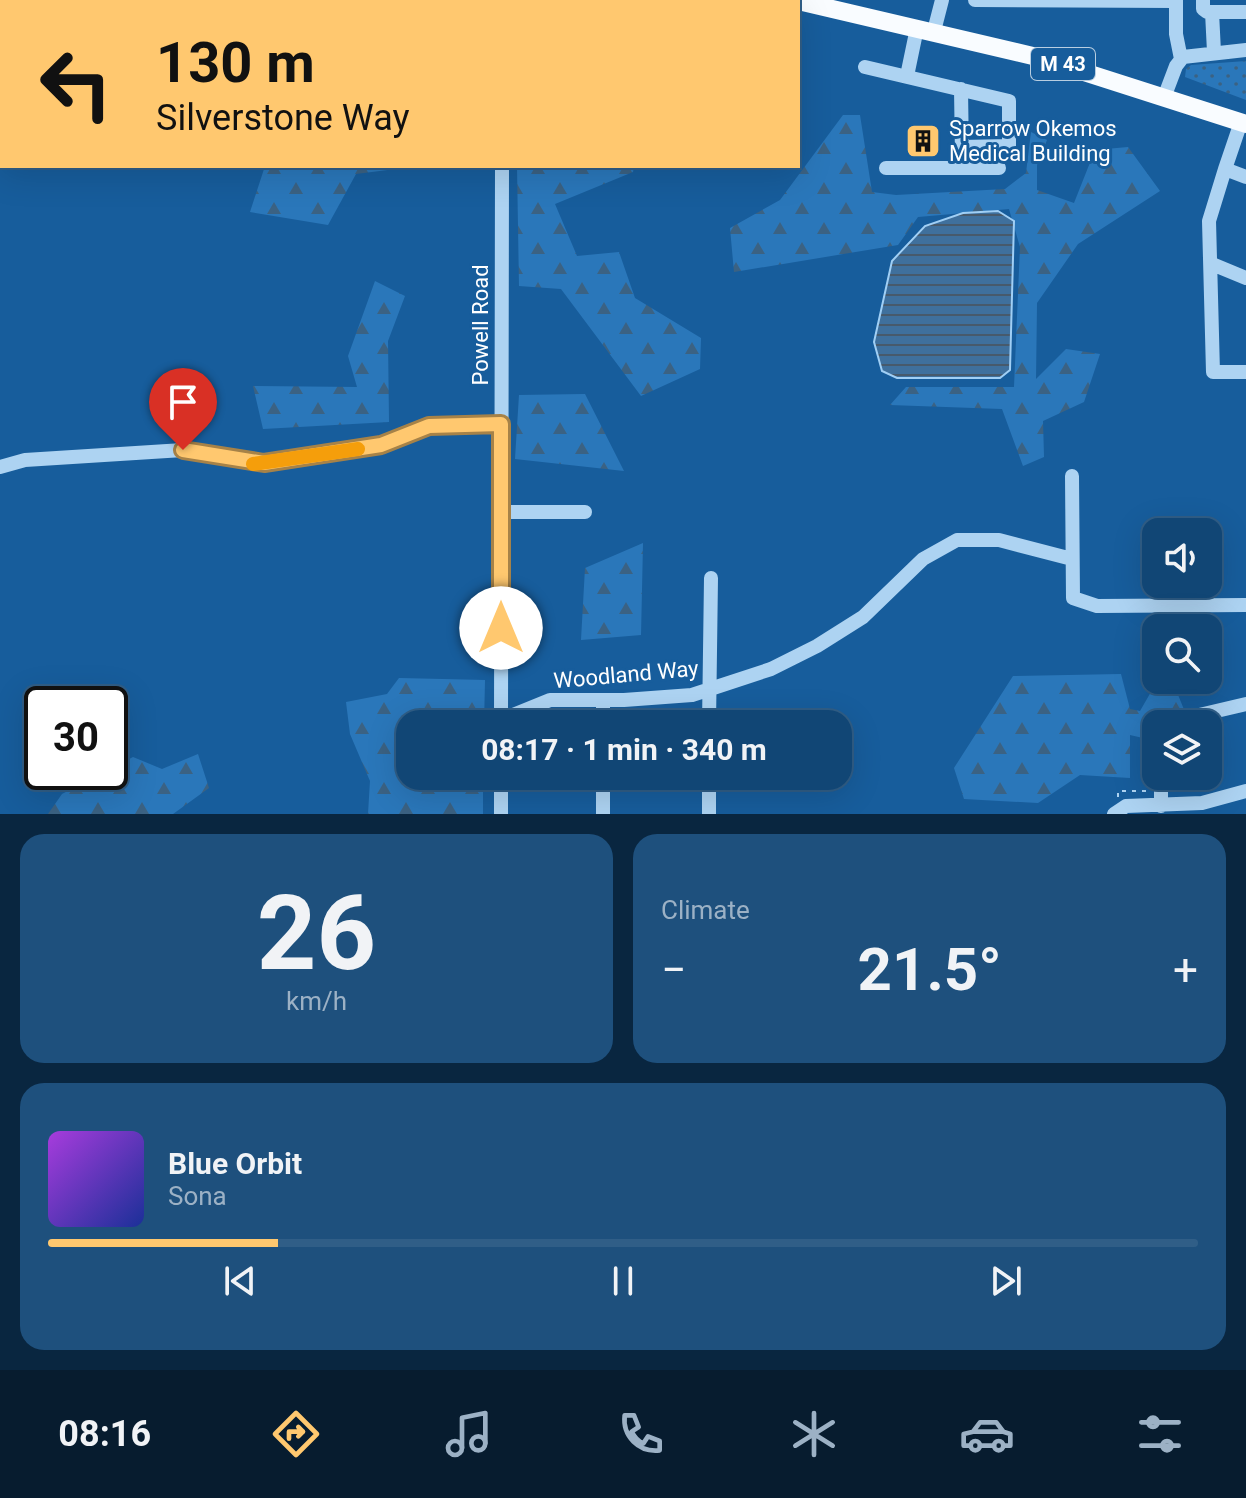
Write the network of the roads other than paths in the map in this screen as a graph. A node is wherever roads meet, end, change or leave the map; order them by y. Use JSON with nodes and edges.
{"nodes":[{"id":1,"x":942,"y":0,"type":"edge"},
{"id":2,"x":975,"y":0,"type":"edge"},
{"id":3,"x":1069,"y":0,"type":"edge"},
{"id":4,"x":1176,"y":0,"type":"edge"},
{"id":5,"x":1203,"y":0,"type":"edge"},
{"id":6,"x":800,"y":1,"type":"edge"},
{"id":7,"x":828,"y":4,"type":"edge"},
{"id":8,"x":1212,"y":12,"type":"junction"},
{"id":9,"x":1246,"y":12,"type":"edge"},
{"id":10,"x":926,"y":30,"type":"junction"},
{"id":11,"x":1246,"y":50,"type":"edge"},
{"id":12,"x":1214,"y":52,"type":"junction"},
{"id":13,"x":1181,"y":59,"type":"junction"},
{"id":14,"x":865,"y":67,"type":"dead end"},
{"id":15,"x":907,"y":76,"type":"junction"},
{"id":16,"x":961,"y":89,"type":"junction"},
{"id":17,"x":1165,"y":95,"type":"junction"},
{"id":18,"x":1244,"y":123,"type":"edge"},
{"id":19,"x":962,"y":147,"type":"junction"},
{"id":20,"x":502,"y":168,"type":"edge"},
{"id":21,"x":886,"y":168,"type":"dead end"},
{"id":22,"x":962,"y":168,"type":"junction"},
{"id":23,"x":999,"y":168,"type":"dead end"},
{"id":24,"x":1225,"y":169,"type":"junction"},
{"id":25,"x":1246,"y":177,"type":"edge"},
{"id":26,"x":1212,"y":264,"type":"junction"},
{"id":27,"x":1246,"y":278,"type":"edge"},
{"id":28,"x":1246,"y":372,"type":"edge"},
{"id":29,"x":501,"y":424,"type":"junction"},
{"id":30,"x":0,"y":467,"type":"edge"},
{"id":31,"x":1072,"y":476,"type":"dead end"},
{"id":32,"x":502,"y":512,"type":"junction"},
{"id":33,"x":585,"y":512,"type":"dead end"},
{"id":34,"x":1072,"y":559,"type":"junction"},
{"id":35,"x":711,"y":578,"type":"dead end"},
{"id":36,"x":1246,"y":605,"type":"edge"},
{"id":37,"x":708,"y":690,"type":"junction"},
{"id":38,"x":603,"y":700,"type":"junction"},
{"id":39,"x":1246,"y":704,"type":"edge"},
{"id":40,"x":501,"y":710,"type":"edge"},
{"id":41,"x":528,"y":710,"type":"edge"},
{"id":42,"x":603,"y":710,"type":"edge"},
{"id":43,"x":709,"y":710,"type":"edge"},
{"id":44,"x":1220,"y":710,"type":"edge"},
{"id":45,"x":501,"y":790,"type":"edge"},
{"id":46,"x":603,"y":790,"type":"edge"},
{"id":47,"x":709,"y":790,"type":"edge"},
{"id":48,"x":1161,"y":790,"type":"edge"},
{"id":49,"x":1246,"y":791,"type":"edge"},
{"id":50,"x":1161,"y":806,"type":"junction"},
{"id":51,"x":501,"y":814,"type":"edge"},
{"id":52,"x":603,"y":814,"type":"edge"},
{"id":53,"x":709,"y":814,"type":"edge"},
{"id":54,"x":1114,"y":814,"type":"edge"}],
"edges":[{"from":1,"to":10,"type":"street"},
{"from":2,"to":3,"type":"street"},
{"from":3,"to":4,"type":"street"},
{"from":4,"to":13,"type":"street"},
{"from":5,"to":8,"type":"street"},
{"from":6,"to":7,"type":"main road","number":"M 43"},
{"from":7,"to":10,"type":"main road","number":"M 43"},
{"from":8,"to":9,"type":"street"},
{"from":8,"to":12,"type":"street"},
{"from":10,"to":15,"type":"street"},
{"from":10,"to":17,"type":"main road","number":"M 43"},
{"from":11,"to":12,"type":"street"},
{"from":12,"to":13,"type":"street"},
{"from":13,"to":17,"type":"street"},
{"from":14,"to":15,"type":"street"},
{"from":15,"to":16,"type":"street"},
{"from":16,"to":19,"type":"street"},
{"from":16,"to":19,"type":"street"},
{"from":17,"to":18,"type":"main road","number":"M 43"},
{"from":18,"to":24,"type":"street"},
{"from":19,"to":22,"type":"street"},
{"from":20,"to":29,"type":"street","name":"Powell Road"},
{"from":21,"to":22,"type":"street"},
{"from":22,"to":23,"type":"street"},
{"from":24,"to":25,"type":"street"},
{"from":24,"to":26,"type":"street"},
{"from":26,"to":27,"type":"street"},
{"from":26,"to":28,"type":"street"},
{"from":29,"to":30,"type":"street"},
{"from":29,"to":32,"type":"street","name":"Powell Road"},
{"from":31,"to":34,"type":"street"},
{"from":32,"to":33,"type":"street"},
{"from":32,"to":40,"type":"street","name":"Powell Road"},
{"from":34,"to":36,"type":"street"},
{"from":34,"to":37,"type":"street","name":"Woodland Way"},
{"from":35,"to":37,"type":"street"},
{"from":37,"to":38,"type":"street","name":"Woodland Way"},
{"from":37,"to":43,"type":"street"},
{"from":38,"to":41,"type":"street","name":"Woodland Way"},
{"from":38,"to":42,"type":"street"},
{"from":39,"to":44,"type":"street"},
{"from":45,"to":51,"type":"street"},
{"from":46,"to":52,"type":"street"},
{"from":47,"to":53,"type":"street"},
{"from":48,"to":50,"type":"street"},
{"from":49,"to":50,"type":"street"},
{"from":50,"to":54,"type":"street"}]}
